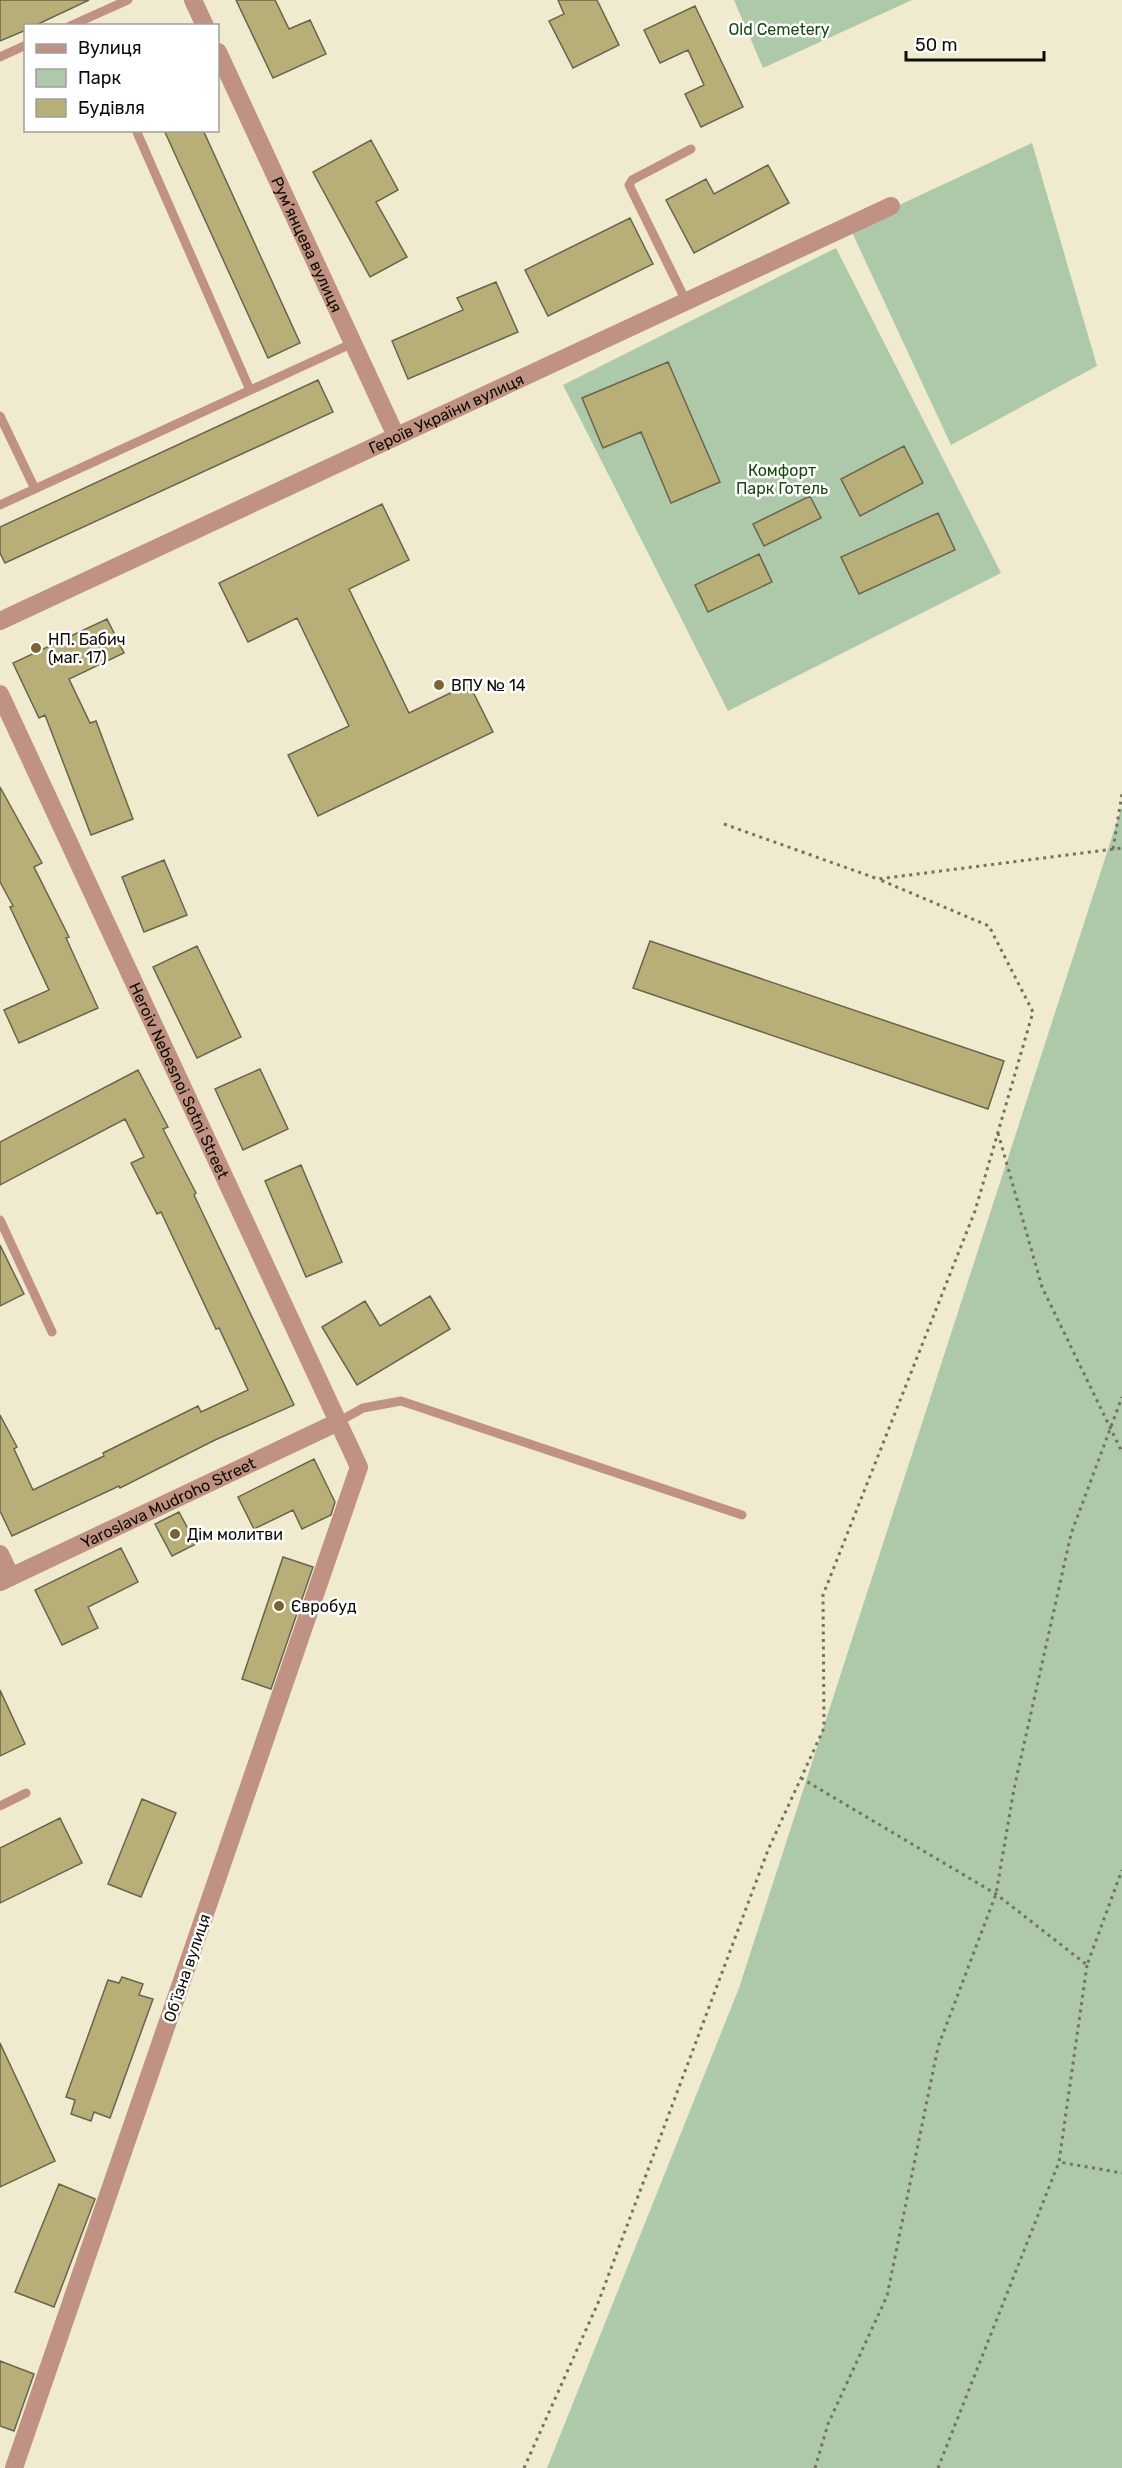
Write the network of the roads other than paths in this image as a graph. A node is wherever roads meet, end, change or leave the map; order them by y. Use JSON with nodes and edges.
{"nodes":[{"id":1,"x":128,"y":0,"type":"edge"},
{"id":2,"x":193,"y":0,"type":"edge"},
{"id":3,"x":88,"y":22,"type":"edge"},
{"id":4,"x":204,"y":24,"type":"edge"},
{"id":5,"x":24,"y":46,"type":"edge"},
{"id":6,"x":219,"y":54,"type":"edge"},
{"id":7,"x":0,"y":57,"type":"edge"},
{"id":8,"x":137,"y":132,"type":"edge"},
{"id":9,"x":691,"y":149,"type":"dead end"},
{"id":10,"x":891,"y":206,"type":"dead end"},
{"id":11,"x":686,"y":301,"type":"junction"},
{"id":12,"x":353,"y":343,"type":"junction"},
{"id":13,"x":250,"y":390,"type":"junction"},
{"id":14,"x":0,"y":416,"type":"edge"},
{"id":15,"x":396,"y":436,"type":"junction"},
{"id":16,"x":35,"y":489,"type":"junction"},
{"id":17,"x":0,"y":506,"type":"edge"},
{"id":18,"x":0,"y":621,"type":"edge"},
{"id":19,"x":0,"y":694,"type":"edge"},
{"id":20,"x":0,"y":1220,"type":"edge"},
{"id":21,"x":52,"y":1332,"type":"dead end"},
{"id":22,"x":336,"y":1423,"type":"junction"},
{"id":23,"x":359,"y":1467,"type":"joint"},
{"id":24,"x":742,"y":1515,"type":"dead end"},
{"id":25,"x":0,"y":1554,"type":"edge"},
{"id":26,"x":6,"y":1580,"type":"edge"},
{"id":27,"x":26,"y":1793,"type":"dead end"},
{"id":28,"x":0,"y":1806,"type":"edge"},
{"id":29,"x":14,"y":2468,"type":"edge"}],
"edges":[{"from":1,"to":3,"type":"lane"},
{"from":2,"to":4,"type":"street"},
{"from":5,"to":7,"type":"lane"},
{"from":6,"to":12,"type":"street","name":"Рум’янцева вулиця"},
{"from":8,"to":13,"type":"lane"},
{"from":9,"to":11,"type":"lane"},
{"from":10,"to":11,"type":"street","name":"Героїв України вулиця"},
{"from":11,"to":15,"type":"street","name":"Героїв України вулиця"},
{"from":12,"to":13,"type":"lane"},
{"from":12,"to":15,"type":"street","name":"Рум’янцева вулиця"},
{"from":13,"to":16,"type":"lane"},
{"from":14,"to":16,"type":"lane"},
{"from":15,"to":18,"type":"street","name":"Героїв України вулиця"},
{"from":16,"to":17,"type":"lane"},
{"from":19,"to":22,"type":"street","name":"Heroiv Nebesnoi Sotni Street"},
{"from":20,"to":21,"type":"lane"},
{"from":22,"to":23,"type":"street","name":"Heroiv Nebesnoi Sotni Street"},
{"from":22,"to":24,"type":"lane"},
{"from":22,"to":26,"type":"street","name":"Yaroslava Mudroho Street"},
{"from":23,"to":29,"type":"street","name":"Об’їзна вулиця"},
{"from":25,"to":26,"type":"street"},
{"from":27,"to":28,"type":"lane"}]}
